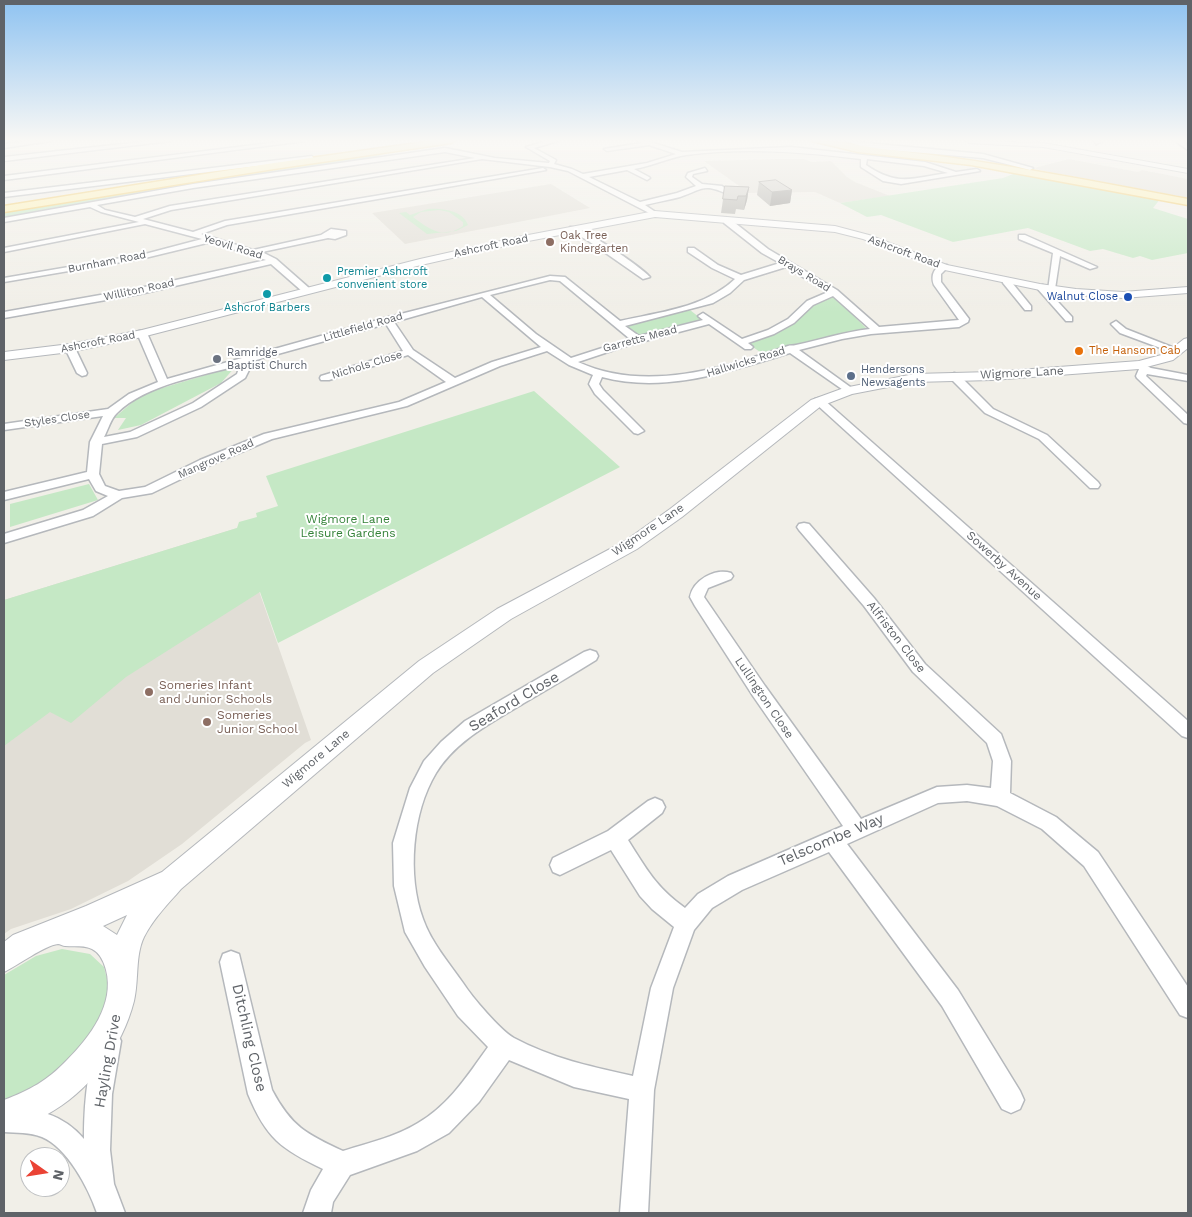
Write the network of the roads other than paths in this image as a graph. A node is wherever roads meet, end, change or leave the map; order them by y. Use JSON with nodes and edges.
{"nodes":[{"id":1,"x":79,"y":198,"type":"edge"},
{"id":2,"x":130,"y":198,"type":"edge"},
{"id":3,"x":234,"y":198,"type":"edge"},
{"id":4,"x":376,"y":198,"type":"edge"},
{"id":5,"x":627,"y":198,"type":"edge"},
{"id":6,"x":667,"y":198,"type":"edge"},
{"id":7,"x":1170,"y":198,"type":"edge"},
{"id":8,"x":1171,"y":198,"type":"edge"},
{"id":9,"x":1188,"y":201,"type":"edge"},
{"id":10,"x":639,"y":204,"type":"junction"},
{"id":11,"x":92,"y":205,"type":"junction"},
{"id":12,"x":4,"y":210,"type":"edge"},
{"id":13,"x":655,"y":214,"type":"junction"},
{"id":14,"x":4,"y":220,"type":"edge"},
{"id":15,"x":134,"y":220,"type":"junction"},
{"id":16,"x":727,"y":221,"type":"junction"},
{"id":17,"x":148,"y":223,"type":"junction"},
{"id":18,"x":573,"y":229,"type":"junction"},
{"id":19,"x":193,"y":235,"type":"junction"},
{"id":20,"x":326,"y":236,"type":"dead end"},
{"id":21,"x":1022,"y":237,"type":"dead end"},
{"id":22,"x":210,"y":239,"type":"junction"},
{"id":23,"x":4,"y":250,"type":"edge"},
{"id":24,"x":691,"y":250,"type":"dead end"},
{"id":25,"x":253,"y":252,"type":"junction"},
{"id":26,"x":1057,"y":252,"type":"junction"},
{"id":27,"x":274,"y":261,"type":"junction"},
{"id":28,"x":786,"y":264,"type":"junction"},
{"id":29,"x":944,"y":267,"type":"junction"},
{"id":30,"x":1093,"y":267,"type":"dead end"},
{"id":31,"x":646,"y":277,"type":"dead end"},
{"id":32,"x":741,"y":278,"type":"junction"},
{"id":33,"x":4,"y":280,"type":"edge"},
{"id":34,"x":1006,"y":281,"type":"junction"},
{"id":35,"x":1040,"y":287,"type":"junction"},
{"id":36,"x":1051,"y":288,"type":"junction"},
{"id":37,"x":306,"y":290,"type":"junction"},
{"id":38,"x":1188,"y":290,"type":"edge"},
{"id":39,"x":834,"y":292,"type":"junction"},
{"id":40,"x":484,"y":294,"type":"junction"},
{"id":41,"x":692,"y":308,"type":"junction"},
{"id":42,"x":1028,"y":308,"type":"dead end"},
{"id":43,"x":4,"y":315,"type":"edge"},
{"id":44,"x":1068,"y":319,"type":"dead end"},
{"id":45,"x":388,"y":320,"type":"junction"},
{"id":46,"x":711,"y":321,"type":"junction"},
{"id":47,"x":1116,"y":324,"type":"dead end"},
{"id":48,"x":617,"y":325,"type":"junction"},
{"id":49,"x":878,"y":331,"type":"junction"},
{"id":50,"x":142,"y":333,"type":"junction"},
{"id":51,"x":636,"y":339,"type":"junction"},
{"id":52,"x":741,"y":342,"type":"junction"},
{"id":53,"x":1188,"y":342,"type":"edge"},
{"id":54,"x":70,"y":348,"type":"junction"},
{"id":55,"x":548,"y":348,"type":"junction"},
{"id":56,"x":790,"y":348,"type":"junction"},
{"id":57,"x":1177,"y":351,"type":"junction"},
{"id":58,"x":409,"y":352,"type":"junction"},
{"id":59,"x":4,"y":356,"type":"edge"},
{"id":60,"x":763,"y":357,"type":"junction"},
{"id":61,"x":243,"y":361,"type":"junction"},
{"id":62,"x":570,"y":362,"type":"junction"},
{"id":63,"x":1141,"y":367,"type":"junction"},
{"id":64,"x":82,"y":374,"type":"dead end"},
{"id":65,"x":599,"y":374,"type":"junction"},
{"id":66,"x":954,"y":376,"type":"junction"},
{"id":67,"x":325,"y":378,"type":"dead end"},
{"id":68,"x":1188,"y":378,"type":"edge"},
{"id":69,"x":164,"y":383,"type":"junction"},
{"id":70,"x":455,"y":383,"type":"junction"},
{"id":71,"x":849,"y":391,"type":"junction"},
{"id":72,"x":820,"y":401,"type":"junction"},
{"id":73,"x":111,"y":412,"type":"junction"},
{"id":74,"x":1188,"y":421,"type":"edge"},
{"id":75,"x":4,"y":427,"type":"edge"},
{"id":76,"x":638,"y":431,"type":"dead end"},
{"id":77,"x":96,"y":442,"type":"junction"},
{"id":78,"x":92,"y":474,"type":"junction"},
{"id":79,"x":1094,"y":485,"type":"dead end"},
{"id":80,"x":118,"y":495,"type":"junction"},
{"id":81,"x":4,"y":496,"type":"edge"},
{"id":82,"x":804,"y":527,"type":"dead end"},
{"id":83,"x":4,"y":539,"type":"edge"},
{"id":84,"x":726,"y":576,"type":"dead end"},
{"id":85,"x":590,"y":656,"type":"dead end"},
{"id":86,"x":1188,"y":731,"type":"edge"},
{"id":87,"x":1000,"y":798,"type":"junction"},
{"id":88,"x":655,"y":807,"type":"dead end"},
{"id":89,"x":856,"y":828,"type":"junction"},
{"id":90,"x":615,"y":838,"type":"junction"},
{"id":91,"x":832,"y":840,"type":"junction"},
{"id":92,"x":560,"y":865,"type":"dead end"},
{"id":93,"x":172,"y":880,"type":"junction"},
{"id":94,"x":686,"y":923,"type":"junction"},
{"id":95,"x":54,"y":934,"type":"junction"},
{"id":96,"x":4,"y":958,"type":"edge"},
{"id":97,"x":231,"y":962,"type":"dead end"},
{"id":98,"x":121,"y":988,"type":"junction"},
{"id":99,"x":1188,"y":1007,"type":"edge"},
{"id":100,"x":504,"y":1046,"type":"junction"},
{"id":101,"x":642,"y":1090,"type":"junction"},
{"id":102,"x":1012,"y":1100,"type":"dead end"},
{"id":103,"x":4,"y":1117,"type":"edge"},
{"id":104,"x":342,"y":1164,"type":"junction"},
{"id":105,"x":101,"y":1184,"type":"junction"},
{"id":106,"x":111,"y":1213,"type":"edge"},
{"id":107,"x":317,"y":1213,"type":"edge"},
{"id":108,"x":634,"y":1213,"type":"edge"}],
"edges":[{"from":1,"to":12,"type":"main road"},
{"from":2,"to":11,"type":"street"},
{"from":3,"to":15,"type":"street"},
{"from":4,"to":19,"type":"street"},
{"from":5,"to":10,"type":"street"},
{"from":6,"to":10,"type":"street"},
{"from":7,"to":9,"type":"main road"},
{"from":8,"to":9,"type":"main road"},
{"from":10,"to":13,"type":"street"},
{"from":11,"to":14,"type":"street"},
{"from":11,"to":15,"type":"street","name":"Yeovil Road"},
{"from":13,"to":16,"type":"street","name":"Ashcroft Road"},
{"from":13,"to":18,"type":"street","name":"Ashcroft Road"},
{"from":15,"to":17,"type":"street","name":"Yeovil Road"},
{"from":16,"to":28,"type":"street","name":"Brays Road"},
{"from":16,"to":29,"type":"street","name":"Ashcroft Road"},
{"from":17,"to":19,"type":"street","name":"Yeovil Road"},
{"from":17,"to":23,"type":"street"},
{"from":18,"to":31,"type":"street"},
{"from":18,"to":37,"type":"street","name":"Ashcroft Road"},
{"from":19,"to":22,"type":"street","name":"Yeovil Road"},
{"from":20,"to":25,"type":"street"},
{"from":21,"to":26,"type":"street"},
{"from":22,"to":25,"type":"street","name":"Yeovil Road"},
{"from":22,"to":33,"type":"street","name":"Burnham Road"},
{"from":24,"to":32,"type":"street"},
{"from":25,"to":27,"type":"street","name":"Yeovil Road"},
{"from":26,"to":30,"type":"street"},
{"from":26,"to":36,"type":"street"},
{"from":27,"to":37,"type":"street","name":"Yeovil Road"},
{"from":27,"to":43,"type":"street","name":"Williton Road"},
{"from":28,"to":32,"type":"street"},
{"from":28,"to":39,"type":"street","name":"Brays Road"},
{"from":29,"to":34,"type":"street","name":"Ashcroft Road"},
{"from":29,"to":49,"type":"street","name":"Hallwicks Road"},
{"from":32,"to":41,"type":"street"},
{"from":34,"to":35,"type":"street","name":"Ashcroft Road"},
{"from":34,"to":42,"type":"street"},
{"from":35,"to":36,"type":"street","name":"Ashcroft Road"},
{"from":35,"to":44,"type":"street"},
{"from":36,"to":38,"type":"street","name":"Ashcroft Road"},
{"from":37,"to":50,"type":"street","name":"Ashcroft Road"},
{"from":39,"to":49,"type":"street","name":"Brays Road"},
{"from":39,"to":52,"type":"street"},
{"from":40,"to":45,"type":"street","name":"Littlefield Road"},
{"from":40,"to":48,"type":"street","name":"Littlefield Road"},
{"from":40,"to":55,"type":"street","name":"Hallwicks Road"},
{"from":41,"to":46,"type":"street"},
{"from":41,"to":48,"type":"street"},
{"from":45,"to":58,"type":"street"},
{"from":45,"to":61,"type":"street","name":"Littlefield Road"},
{"from":46,"to":51,"type":"street","name":"Garretts Mead"},
{"from":46,"to":52,"type":"street"},
{"from":47,"to":57,"type":"street"},
{"from":48,"to":51,"type":"street","name":"Littlefield Road"},
{"from":49,"to":56,"type":"street","name":"Hallwicks Road"},
{"from":50,"to":54,"type":"street","name":"Ashcroft Road"},
{"from":50,"to":69,"type":"street"},
{"from":51,"to":62,"type":"street","name":"Garretts Mead"},
{"from":52,"to":60,"type":"street"},
{"from":53,"to":57,"type":"street","name":"Wigmore Lane"},
{"from":54,"to":59,"type":"street","name":"Ashcroft Road"},
{"from":54,"to":64,"type":"street"},
{"from":55,"to":62,"type":"street","name":"Hallwicks Road"},
{"from":55,"to":70,"type":"street","name":"Mangrove Road"},
{"from":56,"to":60,"type":"street","name":"Hallwicks Road"},
{"from":56,"to":71,"type":"street"},
{"from":57,"to":63,"type":"street","name":"Wigmore Lane"},
{"from":58,"to":67,"type":"street","name":"Nichols Close"},
{"from":58,"to":70,"type":"street"},
{"from":60,"to":65,"type":"street","name":"Hallwicks Road"},
{"from":61,"to":69,"type":"street","name":"Littlefield Road"},
{"from":61,"to":77,"type":"street"},
{"from":62,"to":65,"type":"street","name":"Hallwicks Road"},
{"from":63,"to":66,"type":"street","name":"Wigmore Lane"},
{"from":63,"to":68,"type":"street"},
{"from":63,"to":74,"type":"street"},
{"from":65,"to":76,"type":"street"},
{"from":66,"to":71,"type":"street","name":"Wigmore Lane"},
{"from":66,"to":79,"type":"street"},
{"from":69,"to":73,"type":"street","name":"Littlefield Road"},
{"from":70,"to":80,"type":"street","name":"Mangrove Road"},
{"from":71,"to":72,"type":"street","name":"Wigmore Lane"},
{"from":72,"to":86,"type":"street","name":"Sowerby Avenue"},
{"from":72,"to":93,"type":"street","name":"Wigmore Lane"},
{"from":73,"to":75,"type":"street","name":"Styles Close"},
{"from":73,"to":77,"type":"street","name":"Littlefield Road"},
{"from":77,"to":78,"type":"street"},
{"from":78,"to":80,"type":"street"},
{"from":78,"to":81,"type":"street"},
{"from":80,"to":83,"type":"street"},
{"from":82,"to":87,"type":"street","name":"Alfriston Close"},
{"from":84,"to":89,"type":"street","name":"Lullington Close"},
{"from":85,"to":100,"type":"street","name":"Seaford Close"},
{"from":87,"to":89,"type":"street","name":"Telscombe Way"},
{"from":87,"to":99,"type":"street","name":"Telscombe Way"},
{"from":88,"to":90,"type":"street"},
{"from":89,"to":91,"type":"street","name":"Telscombe Way"},
{"from":90,"to":92,"type":"street"},
{"from":90,"to":94,"type":"street"},
{"from":91,"to":94,"type":"street","name":"Telscombe Way"},
{"from":91,"to":102,"type":"street"},
{"from":93,"to":95,"type":"street","name":"Wigmore Lane"},
{"from":93,"to":98,"type":"street","name":"Wigmore Lane"},
{"from":94,"to":101,"type":"street","name":"Telscombe Way"},
{"from":95,"to":96,"type":"street","name":"Wigmore Lane"},
{"from":95,"to":98,"type":"street","name":"Wigmore Lane"},
{"from":97,"to":104,"type":"street","name":"Ditchling Close"},
{"from":98,"to":103,"type":"street","name":"Wigmore Lane"},
{"from":98,"to":105,"type":"street","name":"Hayling Drive"},
{"from":100,"to":101,"type":"street","name":"Seaford Close"},
{"from":100,"to":104,"type":"street"},
{"from":101,"to":108,"type":"street","name":"Telscombe Way"},
{"from":103,"to":105,"type":"street","name":"Hayling Drive"},
{"from":104,"to":107,"type":"street"},
{"from":105,"to":106,"type":"street","name":"Hayling Drive"}]}
